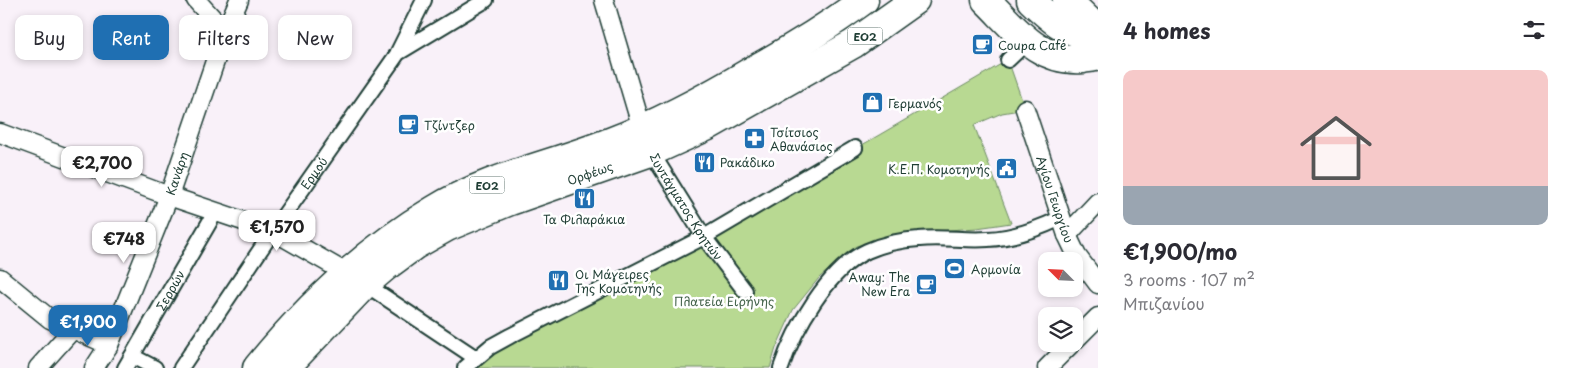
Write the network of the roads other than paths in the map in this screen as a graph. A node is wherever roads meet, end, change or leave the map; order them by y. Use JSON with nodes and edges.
{"nodes":[{"id":1,"x":196,"y":0,"type":"edge"},
{"id":2,"x":239,"y":0,"type":"edge"},
{"id":3,"x":424,"y":0,"type":"edge"},
{"id":4,"x":486,"y":0,"type":"edge"},
{"id":5,"x":604,"y":0,"type":"edge"},
{"id":6,"x":864,"y":0,"type":"edge"},
{"id":7,"x":914,"y":0,"type":"edge"},
{"id":8,"x":986,"y":0,"type":"edge"},
{"id":9,"x":1031,"y":0,"type":"edge"},
{"id":10,"x":1067,"y":0,"type":"edge"},
{"id":11,"x":210,"y":15,"type":"edge"},
{"id":12,"x":232,"y":15,"type":"edge"},
{"id":13,"x":1098,"y":30,"type":"edge"},
{"id":14,"x":1098,"y":37,"type":"edge"},
{"id":15,"x":1028,"y":41,"type":"junction"},
{"id":16,"x":398,"y":53,"type":"junction"},
{"id":17,"x":1098,"y":56,"type":"edge"},
{"id":18,"x":215,"y":60,"type":"edge"},
{"id":19,"x":1008,"y":60,"type":"dead end"},
{"id":20,"x":1025,"y":108,"type":"dead end"},
{"id":21,"x":0,"y":133,"type":"edge"},
{"id":22,"x":648,"y":140,"type":"junction"},
{"id":23,"x":855,"y":148,"type":"dead end"},
{"id":24,"x":169,"y":196,"type":"junction"},
{"id":25,"x":1098,"y":202,"type":"edge"},
{"id":26,"x":216,"y":211,"type":"junction"},
{"id":27,"x":1061,"y":218,"type":"junction"},
{"id":28,"x":273,"y":231,"type":"junction"},
{"id":29,"x":1067,"y":235,"type":"junction"},
{"id":30,"x":704,"y":237,"type":"junction"},
{"id":31,"x":0,"y":278,"type":"edge"},
{"id":32,"x":356,"y":279,"type":"junction"},
{"id":33,"x":1098,"y":284,"type":"edge"},
{"id":34,"x":745,"y":291,"type":"dead end"},
{"id":35,"x":1098,"y":317,"type":"edge"},
{"id":36,"x":73,"y":330,"type":"junction"},
{"id":37,"x":1083,"y":332,"type":"edge"},
{"id":38,"x":109,"y":345,"type":"junction"},
{"id":39,"x":1063,"y":352,"type":"edge"},
{"id":40,"x":476,"y":358,"type":"junction"},
{"id":41,"x":128,"y":362,"type":"edge"},
{"id":42,"x":38,"y":368,"type":"edge"},
{"id":43,"x":94,"y":368,"type":"edge"},
{"id":44,"x":155,"y":368,"type":"edge"},
{"id":45,"x":180,"y":368,"type":"edge"},
{"id":46,"x":257,"y":368,"type":"edge"},
{"id":47,"x":285,"y":368,"type":"edge"},
{"id":48,"x":465,"y":368,"type":"edge"},
{"id":49,"x":781,"y":368,"type":"edge"},
{"id":50,"x":1047,"y":368,"type":"edge"}],
"edges":[{"from":1,"to":11,"type":"street"},
{"from":2,"to":12,"type":"street","name":"Κανάρη"},
{"from":3,"to":16,"type":"street","name":"Ερμού"},
{"from":4,"to":16,"type":"street","name":"Ερμού"},
{"from":5,"to":22,"type":"street","name":"Συντάγματος Κρητών"},
{"from":6,"to":22,"type":"main road","name":"Ορφέως","number":"ΕΟ2"},
{"from":7,"to":22,"type":"main road","name":"Ορφέως","number":"ΕΟ2"},
{"from":8,"to":15,"type":"main road"},
{"from":9,"to":14,"type":"main road"},
{"from":10,"to":13,"type":"main road"},
{"from":15,"to":17,"type":"main road"},
{"from":15,"to":19,"type":"street"},
{"from":16,"to":28,"type":"street","name":"Ερμού"},
{"from":18,"to":24,"type":"street","name":"Κανάρη"},
{"from":20,"to":27,"type":"street","name":"Αγίου Γεωργίου"},
{"from":21,"to":24,"type":"street"},
{"from":22,"to":30,"type":"street","name":"Συντάγματος Κρητών"},
{"from":22,"to":32,"type":"main road","name":"Ορφέως","number":"ΕΟ2"},
{"from":23,"to":30,"type":"street"},
{"from":24,"to":26,"type":"street"},
{"from":24,"to":38,"type":"street","name":"Κανάρη"},
{"from":25,"to":29,"type":"street"},
{"from":26,"to":28,"type":"street"},
{"from":26,"to":41,"type":"street","name":"Σερρών"},
{"from":27,"to":29,"type":"street","name":"Αγίου Γεωργίου"},
{"from":27,"to":49,"type":"street"},
{"from":28,"to":32,"type":"street"},
{"from":28,"to":45,"type":"street","name":"Ερμού"},
{"from":29,"to":33,"type":"street","name":"Αγίου Γεωργίου"},
{"from":30,"to":34,"type":"street","name":"Συντάγματος Κρητών"},
{"from":30,"to":40,"type":"street"},
{"from":31,"to":36,"type":"street"},
{"from":32,"to":40,"type":"street"},
{"from":32,"to":46,"type":"main road","name":"Ορφέως","number":"ΕΟ2"},
{"from":32,"to":47,"type":"main road","name":"Ορφέως","number":"ΕΟ2"},
{"from":35,"to":37,"type":"street"},
{"from":36,"to":38,"type":"street"},
{"from":36,"to":42,"type":"street"},
{"from":38,"to":43,"type":"street","name":"Κανάρη"},
{"from":39,"to":50,"type":"street"},
{"from":40,"to":48,"type":"street"},
{"from":41,"to":44,"type":"street"}]}
